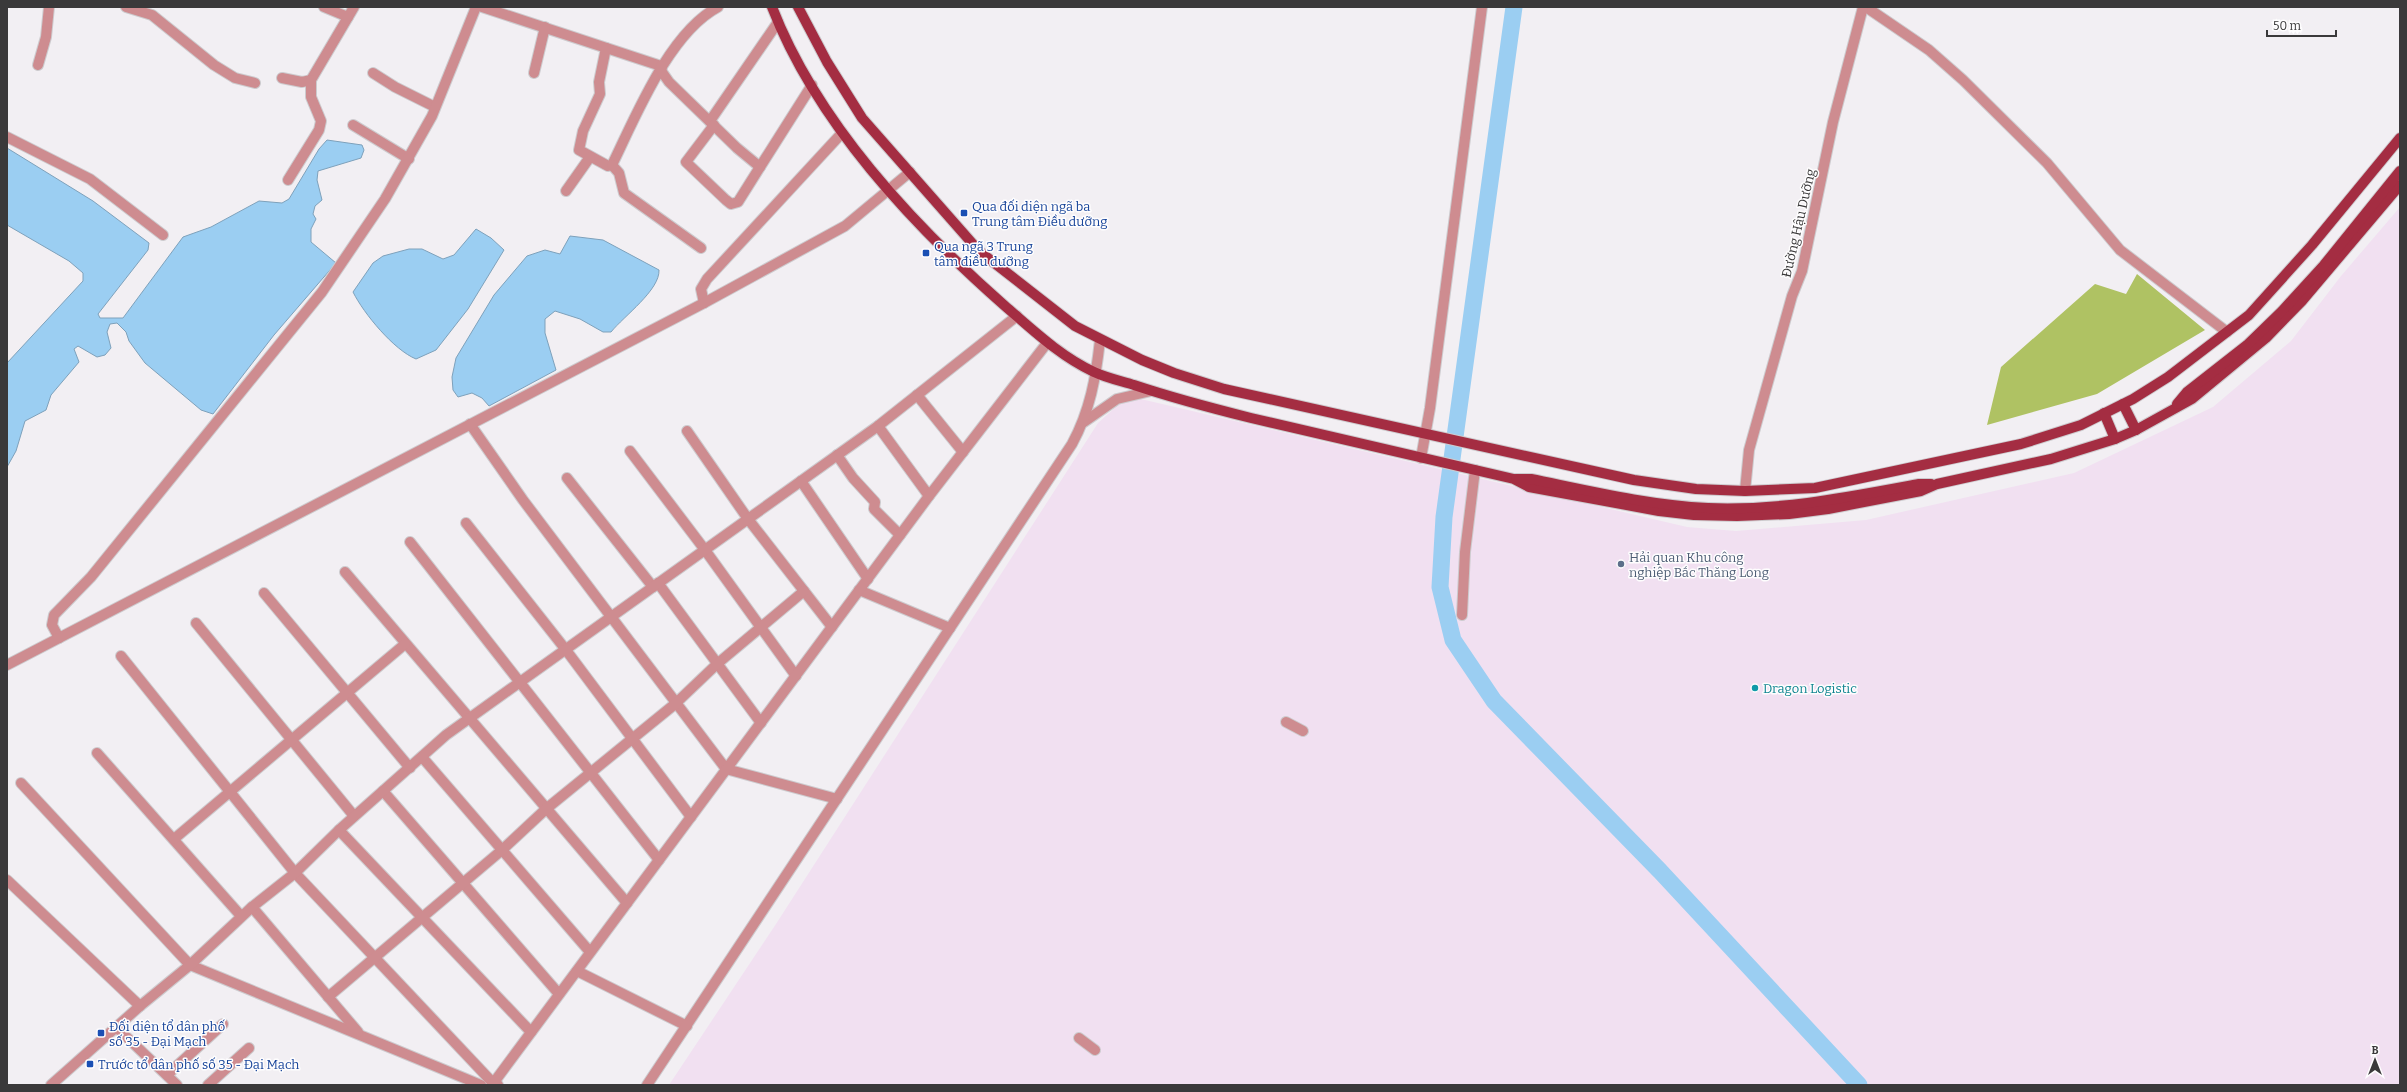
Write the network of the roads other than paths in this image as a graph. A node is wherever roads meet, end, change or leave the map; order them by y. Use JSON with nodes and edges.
{"nodes":[{"id":1,"x":49,"y":7,"type":"edge"},
{"id":2,"x":126,"y":7,"type":"edge"},
{"id":3,"x":324,"y":7,"type":"edge"},
{"id":4,"x":354,"y":7,"type":"edge"},
{"id":5,"x":476,"y":7,"type":"edge"},
{"id":6,"x":482,"y":7,"type":"edge"},
{"id":7,"x":718,"y":7,"type":"edge"},
{"id":8,"x":772,"y":7,"type":"edge"},
{"id":9,"x":798,"y":7,"type":"edge"},
{"id":10,"x":1482,"y":7,"type":"edge"},
{"id":11,"x":1863,"y":7,"type":"edge"},
{"id":12,"x":1866,"y":7,"type":"edge"},
{"id":13,"x":154,"y":11,"type":"edge"},
{"id":14,"x":702,"y":11,"type":"edge"},
{"id":15,"x":348,"y":17,"type":"junction"},
{"id":16,"x":778,"y":22,"type":"junction"},
{"id":17,"x":546,"y":27,"type":"junction"},
{"id":18,"x":606,"y":48,"type":"junction"},
{"id":19,"x":38,"y":65,"type":"dead end"},
{"id":20,"x":661,"y":66,"type":"junction"},
{"id":21,"x":534,"y":73,"type":"dead end"},
{"id":22,"x":373,"y":74,"type":"dead end"},
{"id":23,"x":282,"y":78,"type":"dead end"},
{"id":24,"x":311,"y":80,"type":"junction"},
{"id":25,"x":255,"y":83,"type":"dead end"},
{"id":26,"x":812,"y":85,"type":"junction"},
{"id":27,"x":435,"y":107,"type":"junction"},
{"id":28,"x":712,"y":123,"type":"junction"},
{"id":29,"x":353,"y":125,"type":"dead end"},
{"id":30,"x":842,"y":133,"type":"junction"},
{"id":31,"x":7,"y":137,"type":"edge"},
{"id":32,"x":2400,"y":138,"type":"edge"},
{"id":33,"x":590,"y":157,"type":"junction"},
{"id":34,"x":409,"y":159,"type":"junction"},
{"id":35,"x":612,"y":165,"type":"junction"},
{"id":36,"x":760,"y":167,"type":"junction"},
{"id":37,"x":2400,"y":171,"type":"edge"},
{"id":38,"x":910,"y":172,"type":"junction"},
{"id":39,"x":288,"y":180,"type":"dead end"},
{"id":40,"x":2400,"y":185,"type":"edge"},
{"id":41,"x":890,"y":190,"type":"junction"},
{"id":42,"x":566,"y":191,"type":"dead end"},
{"id":43,"x":163,"y":235,"type":"dead end"},
{"id":44,"x":702,"y":248,"type":"dead end"},
{"id":45,"x":704,"y":303,"type":"junction"},
{"id":46,"x":1017,"y":316,"type":"junction"},
{"id":47,"x":2227,"y":332,"type":"junction"},
{"id":48,"x":1100,"y":340,"type":"junction"},
{"id":49,"x":1047,"y":343,"type":"junction"},
{"id":50,"x":1096,"y":373,"type":"junction"},
{"id":51,"x":1151,"y":391,"type":"junction"},
{"id":52,"x":917,"y":395,"type":"junction"},
{"id":53,"x":2123,"y":404,"type":"junction"},
{"id":54,"x":2174,"y":407,"type":"junction"},
{"id":55,"x":2104,"y":413,"type":"junction"},
{"id":56,"x":1084,"y":422,"type":"junction"},
{"id":57,"x":470,"y":424,"type":"junction"},
{"id":58,"x":878,"y":426,"type":"junction"},
{"id":59,"x":2136,"y":430,"type":"junction"},
{"id":60,"x":687,"y":431,"type":"dead end"},
{"id":61,"x":1426,"y":435,"type":"junction"},
{"id":62,"x":2114,"y":439,"type":"junction"},
{"id":63,"x":630,"y":451,"type":"dead end"},
{"id":64,"x":963,"y":452,"type":"junction"},
{"id":65,"x":837,"y":455,"type":"junction"},
{"id":66,"x":1421,"y":458,"type":"junction"},
{"id":67,"x":1475,"y":470,"type":"junction"},
{"id":68,"x":567,"y":478,"type":"dead end"},
{"id":69,"x":801,"y":481,"type":"junction"},
{"id":70,"x":1745,"y":490,"type":"junction"},
{"id":71,"x":929,"y":496,"type":"junction"},
{"id":72,"x":748,"y":520,"type":"junction"},
{"id":73,"x":466,"y":523,"type":"dead end"},
{"id":74,"x":900,"y":535,"type":"junction"},
{"id":75,"x":410,"y":542,"type":"dead end"},
{"id":76,"x":705,"y":550,"type":"junction"},
{"id":77,"x":345,"y":572,"type":"dead end"},
{"id":78,"x":868,"y":579,"type":"junction"},
{"id":79,"x":656,"y":585,"type":"junction"},
{"id":80,"x":859,"y":590,"type":"junction"},
{"id":81,"x":804,"y":591,"type":"junction"},
{"id":82,"x":264,"y":593,"type":"dead end"},
{"id":83,"x":1462,"y":615,"type":"dead end"},
{"id":84,"x":611,"y":617,"type":"junction"},
{"id":85,"x":196,"y":623,"type":"dead end"},
{"id":86,"x":759,"y":627,"type":"junction"},
{"id":87,"x":832,"y":627,"type":"junction"},
{"id":88,"x":950,"y":628,"type":"junction"},
{"id":89,"x":59,"y":638,"type":"junction"},
{"id":90,"x":405,"y":644,"type":"junction"},
{"id":91,"x":566,"y":650,"type":"junction"},
{"id":92,"x":121,"y":656,"type":"dead end"},
{"id":93,"x":717,"y":664,"type":"junction"},
{"id":94,"x":7,"y":665,"type":"edge"},
{"id":95,"x":796,"y":676,"type":"junction"},
{"id":96,"x":519,"y":683,"type":"junction"},
{"id":97,"x":347,"y":693,"type":"junction"},
{"id":98,"x":675,"y":704,"type":"junction"},
{"id":99,"x":468,"y":720,"type":"junction"},
{"id":100,"x":1286,"y":722,"type":"dead end"},
{"id":101,"x":761,"y":723,"type":"junction"},
{"id":102,"x":1303,"y":731,"type":"dead end"},
{"id":103,"x":291,"y":740,"type":"junction"},
{"id":104,"x":633,"y":740,"type":"junction"},
{"id":105,"x":96,"y":753,"type":"dead end"},
{"id":106,"x":422,"y":756,"type":"junction"},
{"id":107,"x":410,"y":768,"type":"junction"},
{"id":108,"x":726,"y":770,"type":"junction"},
{"id":109,"x":592,"y":774,"type":"junction"},
{"id":110,"x":21,"y":783,"type":"dead end"},
{"id":111,"x":229,"y":791,"type":"junction"},
{"id":112,"x":383,"y":791,"type":"junction"},
{"id":113,"x":837,"y":799,"type":"junction"},
{"id":114,"x":546,"y":809,"type":"junction"},
{"id":115,"x":354,"y":816,"type":"junction"},
{"id":116,"x":691,"y":817,"type":"junction"},
{"id":117,"x":339,"y":830,"type":"junction"},
{"id":118,"x":174,"y":839,"type":"junction"},
{"id":119,"x":502,"y":850,"type":"junction"},
{"id":120,"x":658,"y":860,"type":"junction"},
{"id":121,"x":295,"y":873,"type":"junction"},
{"id":122,"x":7,"y":880,"type":"edge"},
{"id":123,"x":463,"y":883,"type":"junction"},
{"id":124,"x":627,"y":903,"type":"junction"},
{"id":125,"x":252,"y":907,"type":"junction"},
{"id":126,"x":241,"y":916,"type":"junction"},
{"id":127,"x":422,"y":918,"type":"junction"},
{"id":128,"x":590,"y":952,"type":"junction"},
{"id":129,"x":374,"y":957,"type":"junction"},
{"id":130,"x":190,"y":965,"type":"junction"},
{"id":131,"x":576,"y":971,"type":"junction"},
{"id":132,"x":559,"y":994,"type":"junction"},
{"id":133,"x":328,"y":997,"type":"junction"},
{"id":134,"x":140,"y":1006,"type":"junction"},
{"id":135,"x":224,"y":1024,"type":"dead end"},
{"id":136,"x":687,"y":1026,"type":"junction"},
{"id":137,"x":116,"y":1027,"type":"junction"},
{"id":138,"x":531,"y":1032,"type":"junction"},
{"id":139,"x":359,"y":1034,"type":"junction"},
{"id":140,"x":1079,"y":1038,"type":"dead end"},
{"id":141,"x":248,"y":1048,"type":"dead end"},
{"id":142,"x":1095,"y":1050,"type":"dead end"},
{"id":143,"x":167,"y":1075,"type":"junction"},
{"id":144,"x":494,"y":1084,"type":"edge"},
{"id":145,"x":50,"y":1085,"type":"edge"},
{"id":146,"x":177,"y":1085,"type":"edge"},
{"id":147,"x":208,"y":1085,"type":"edge"},
{"id":148,"x":481,"y":1085,"type":"edge"},
{"id":149,"x":647,"y":1085,"type":"edge"}],
"edges":[{"from":1,"to":19,"type":"street"},
{"from":2,"to":13,"type":"street"},
{"from":3,"to":15,"type":"street"},
{"from":4,"to":15,"type":"street"},
{"from":5,"to":27,"type":"street"},
{"from":6,"to":17,"type":"street"},
{"from":7,"to":14,"type":"street"},
{"from":8,"to":16,"type":"main road"},
{"from":9,"to":38,"type":"main road"},
{"from":10,"to":61,"type":"street"},
{"from":11,"to":70,"type":"street","name":"Đường Hậu Dưỡng"},
{"from":12,"to":47,"type":"street"},
{"from":13,"to":25,"type":"street"},
{"from":14,"to":20,"type":"street"},
{"from":15,"to":24,"type":"street"},
{"from":16,"to":26,"type":"main road"},
{"from":16,"to":28,"type":"street"},
{"from":17,"to":18,"type":"street"},
{"from":17,"to":21,"type":"street"},
{"from":18,"to":20,"type":"street"},
{"from":18,"to":33,"type":"street"},
{"from":20,"to":28,"type":"street"},
{"from":20,"to":35,"type":"street"},
{"from":22,"to":27,"type":"street"},
{"from":23,"to":24,"type":"street"},
{"from":24,"to":39,"type":"street"},
{"from":26,"to":30,"type":"main road"},
{"from":26,"to":36,"type":"street"},
{"from":27,"to":34,"type":"street"},
{"from":28,"to":36,"type":"street"},
{"from":28,"to":36,"type":"street"},
{"from":29,"to":34,"type":"street"},
{"from":30,"to":41,"type":"main road"},
{"from":30,"to":45,"type":"street"},
{"from":31,"to":43,"type":"street"},
{"from":32,"to":47,"type":"main road"},
{"from":33,"to":35,"type":"street"},
{"from":33,"to":42,"type":"street"},
{"from":34,"to":89,"type":"street"},
{"from":35,"to":44,"type":"street"},
{"from":37,"to":54,"type":"main road"},
{"from":38,"to":41,"type":"street"},
{"from":38,"to":48,"type":"main road"},
{"from":40,"to":54,"type":"main road"},
{"from":41,"to":45,"type":"street"},
{"from":41,"to":46,"type":"main road"},
{"from":45,"to":57,"type":"street"},
{"from":46,"to":49,"type":"main road"},
{"from":46,"to":52,"type":"street"},
{"from":47,"to":53,"type":"main road"},
{"from":48,"to":50,"type":"street"},
{"from":48,"to":61,"type":"main road"},
{"from":49,"to":50,"type":"main road"},
{"from":49,"to":64,"type":"street"},
{"from":50,"to":51,"type":"main road"},
{"from":50,"to":56,"type":"street"},
{"from":51,"to":56,"type":"street"},
{"from":51,"to":66,"type":"main road"},
{"from":52,"to":58,"type":"street"},
{"from":52,"to":64,"type":"street"},
{"from":53,"to":55,"type":"main road"},
{"from":53,"to":59,"type":"main road"},
{"from":54,"to":59,"type":"main road"},
{"from":55,"to":62,"type":"main road"},
{"from":55,"to":70,"type":"main road"},
{"from":56,"to":88,"type":"street"},
{"from":57,"to":84,"type":"street"},
{"from":57,"to":89,"type":"street"},
{"from":58,"to":65,"type":"street"},
{"from":58,"to":71,"type":"street"},
{"from":59,"to":62,"type":"main road"},
{"from":60,"to":72,"type":"street"},
{"from":61,"to":66,"type":"street"},
{"from":61,"to":70,"type":"main road"},
{"from":62,"to":67,"type":"main road"},
{"from":63,"to":76,"type":"street"},
{"from":64,"to":71,"type":"street"},
{"from":65,"to":69,"type":"street"},
{"from":65,"to":74,"type":"street"},
{"from":66,"to":67,"type":"main road"},
{"from":67,"to":83,"type":"street"},
{"from":68,"to":79,"type":"street"},
{"from":69,"to":72,"type":"street"},
{"from":69,"to":78,"type":"street"},
{"from":71,"to":74,"type":"street"},
{"from":72,"to":76,"type":"street"},
{"from":72,"to":81,"type":"street"},
{"from":73,"to":91,"type":"street"},
{"from":74,"to":78,"type":"street"},
{"from":75,"to":96,"type":"street"},
{"from":76,"to":79,"type":"street"},
{"from":76,"to":86,"type":"street"},
{"from":77,"to":90,"type":"street"},
{"from":78,"to":80,"type":"street"},
{"from":79,"to":84,"type":"street"},
{"from":79,"to":93,"type":"street"},
{"from":80,"to":87,"type":"street"},
{"from":80,"to":88,"type":"street"},
{"from":81,"to":86,"type":"street"},
{"from":81,"to":87,"type":"street"},
{"from":82,"to":97,"type":"street"},
{"from":84,"to":91,"type":"street"},
{"from":84,"to":98,"type":"street"},
{"from":85,"to":103,"type":"street"},
{"from":86,"to":93,"type":"street"},
{"from":86,"to":95,"type":"street"},
{"from":87,"to":95,"type":"street"},
{"from":88,"to":113,"type":"street"},
{"from":89,"to":94,"type":"street"},
{"from":90,"to":97,"type":"street"},
{"from":90,"to":99,"type":"street"},
{"from":91,"to":96,"type":"street"},
{"from":91,"to":104,"type":"street"},
{"from":92,"to":111,"type":"street"},
{"from":93,"to":98,"type":"street"},
{"from":93,"to":101,"type":"street"},
{"from":95,"to":101,"type":"street"},
{"from":96,"to":99,"type":"street"},
{"from":96,"to":109,"type":"street"},
{"from":97,"to":103,"type":"street"},
{"from":97,"to":107,"type":"street"},
{"from":98,"to":104,"type":"street"},
{"from":98,"to":108,"type":"street"},
{"from":99,"to":106,"type":"street"},
{"from":99,"to":114,"type":"street"},
{"from":100,"to":102,"type":"street"},
{"from":101,"to":108,"type":"street"},
{"from":103,"to":111,"type":"street"},
{"from":103,"to":115,"type":"street"},
{"from":104,"to":109,"type":"street"},
{"from":104,"to":116,"type":"street"},
{"from":105,"to":118,"type":"street"},
{"from":106,"to":107,"type":"street"},
{"from":106,"to":119,"type":"street"},
{"from":107,"to":112,"type":"street"},
{"from":108,"to":113,"type":"street"},
{"from":108,"to":116,"type":"street"},
{"from":109,"to":114,"type":"street"},
{"from":109,"to":120,"type":"street"},
{"from":110,"to":130,"type":"street"},
{"from":111,"to":118,"type":"street"},
{"from":111,"to":121,"type":"street"},
{"from":112,"to":115,"type":"street"},
{"from":112,"to":123,"type":"street"},
{"from":113,"to":136,"type":"street"},
{"from":114,"to":119,"type":"street"},
{"from":114,"to":124,"type":"street"},
{"from":115,"to":117,"type":"street"},
{"from":116,"to":120,"type":"street"},
{"from":117,"to":121,"type":"street"},
{"from":117,"to":127,"type":"street"},
{"from":118,"to":126,"type":"street"},
{"from":119,"to":123,"type":"street"},
{"from":119,"to":128,"type":"street"},
{"from":120,"to":124,"type":"street"},
{"from":121,"to":125,"type":"street"},
{"from":121,"to":129,"type":"street"},
{"from":122,"to":134,"type":"street"},
{"from":123,"to":127,"type":"street"},
{"from":123,"to":132,"type":"street"},
{"from":124,"to":128,"type":"street"},
{"from":125,"to":126,"type":"street"},
{"from":125,"to":133,"type":"street"},
{"from":126,"to":130,"type":"street"},
{"from":127,"to":129,"type":"street"},
{"from":127,"to":138,"type":"street"},
{"from":128,"to":131,"type":"street"},
{"from":129,"to":133,"type":"street"},
{"from":129,"to":144,"type":"street"},
{"from":130,"to":134,"type":"street"},
{"from":130,"to":139,"type":"street"},
{"from":131,"to":132,"type":"street"},
{"from":131,"to":136,"type":"street"},
{"from":132,"to":138,"type":"street"},
{"from":133,"to":139,"type":"street"},
{"from":134,"to":137,"type":"street"},
{"from":135,"to":143,"type":"street"},
{"from":136,"to":149,"type":"street"},
{"from":137,"to":143,"type":"street"},
{"from":137,"to":145,"type":"street"},
{"from":138,"to":144,"type":"street"},
{"from":139,"to":148,"type":"street"},
{"from":140,"to":142,"type":"street"},
{"from":141,"to":147,"type":"street"},
{"from":143,"to":146,"type":"street"}]}
